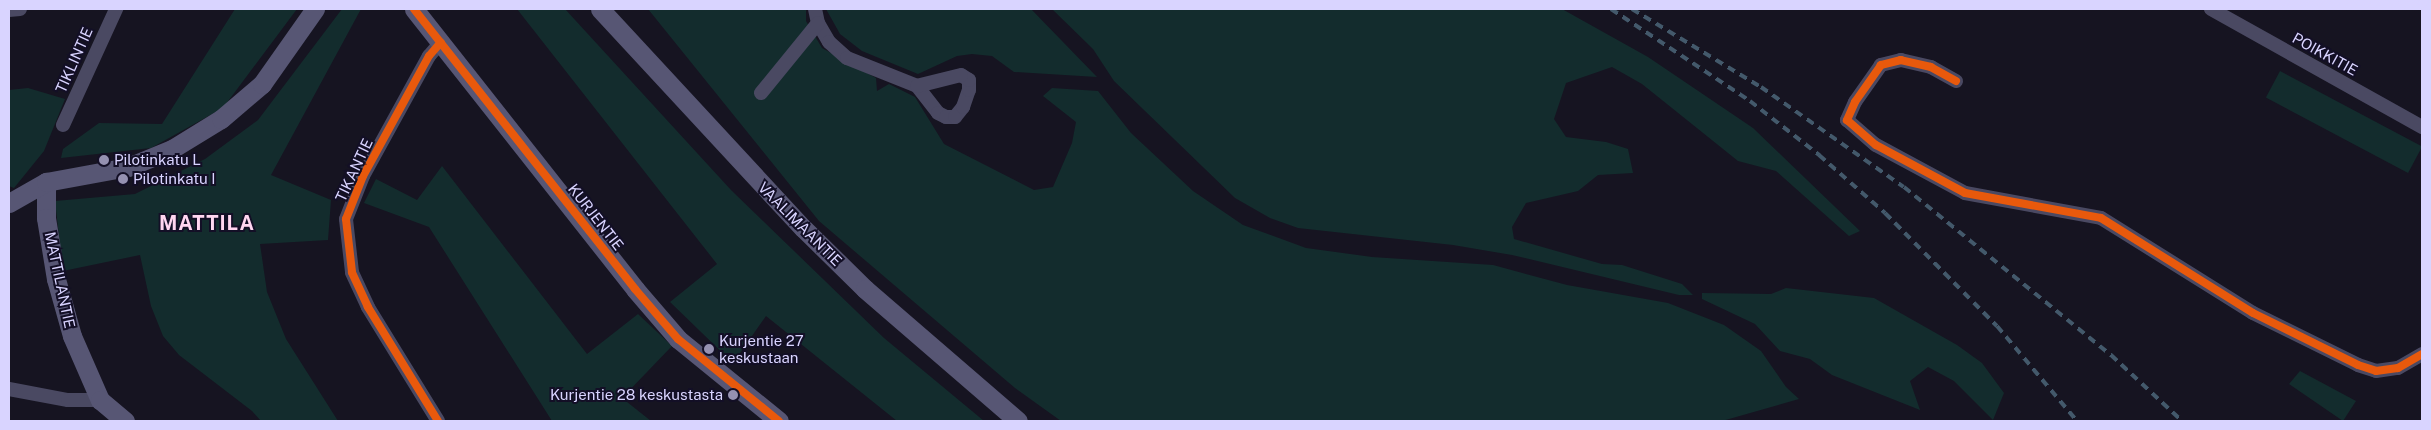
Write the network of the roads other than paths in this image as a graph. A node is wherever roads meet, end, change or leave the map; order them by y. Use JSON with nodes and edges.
{"nodes":[{"id":1,"x":20,"y":9,"type":"edge"},
{"id":2,"x":116,"y":9,"type":"edge"},
{"id":3,"x":315,"y":9,"type":"edge"},
{"id":4,"x":414,"y":9,"type":"edge"},
{"id":5,"x":600,"y":9,"type":"edge"},
{"id":6,"x":816,"y":9,"type":"edge"},
{"id":7,"x":2211,"y":9,"type":"edge"},
{"id":8,"x":9,"y":10,"type":"edge"},
{"id":9,"x":818,"y":23,"type":"junction"},
{"id":10,"x":441,"y":42,"type":"junction"},
{"id":11,"x":1956,"y":81,"type":"dead end"},
{"id":12,"x":917,"y":86,"type":"dead end"},
{"id":13,"x":761,"y":93,"type":"dead end"},
{"id":14,"x":63,"y":125,"type":"dead end"},
{"id":15,"x":2422,"y":128,"type":"edge"},
{"id":16,"x":46,"y":182,"type":"junction"},
{"id":17,"x":9,"y":203,"type":"edge"},
{"id":18,"x":2422,"y":354,"type":"edge"},
{"id":19,"x":9,"y":388,"type":"edge"},
{"id":20,"x":100,"y":400,"type":"junction"},
{"id":21,"x":125,"y":421,"type":"edge"},
{"id":22,"x":438,"y":421,"type":"edge"},
{"id":23,"x":779,"y":421,"type":"edge"},
{"id":24,"x":1018,"y":421,"type":"edge"}],
"edges":[{"from":1,"to":8,"type":"street"},
{"from":2,"to":14,"type":"street","name":"TIKLINTIE"},
{"from":3,"to":16,"type":"street"},
{"from":4,"to":10,"type":"street","name":"KURJENTIE"},
{"from":5,"to":24,"type":"street","name":"VAALIMAANTIE"},
{"from":6,"to":9,"type":"street"},
{"from":7,"to":15,"type":"street","name":"POIKKITIE"},
{"from":9,"to":12,"type":"street"},
{"from":9,"to":13,"type":"street"},
{"from":10,"to":22,"type":"street","name":"TIKANTIE"},
{"from":10,"to":23,"type":"street","name":"KURJENTIE"},
{"from":11,"to":18,"type":"street"},
{"from":16,"to":17,"type":"street"},
{"from":16,"to":20,"type":"street","name":"MATTILANTIE"},
{"from":19,"to":20,"type":"street"},
{"from":20,"to":21,"type":"street","name":"MATTILANTIE"}]}
